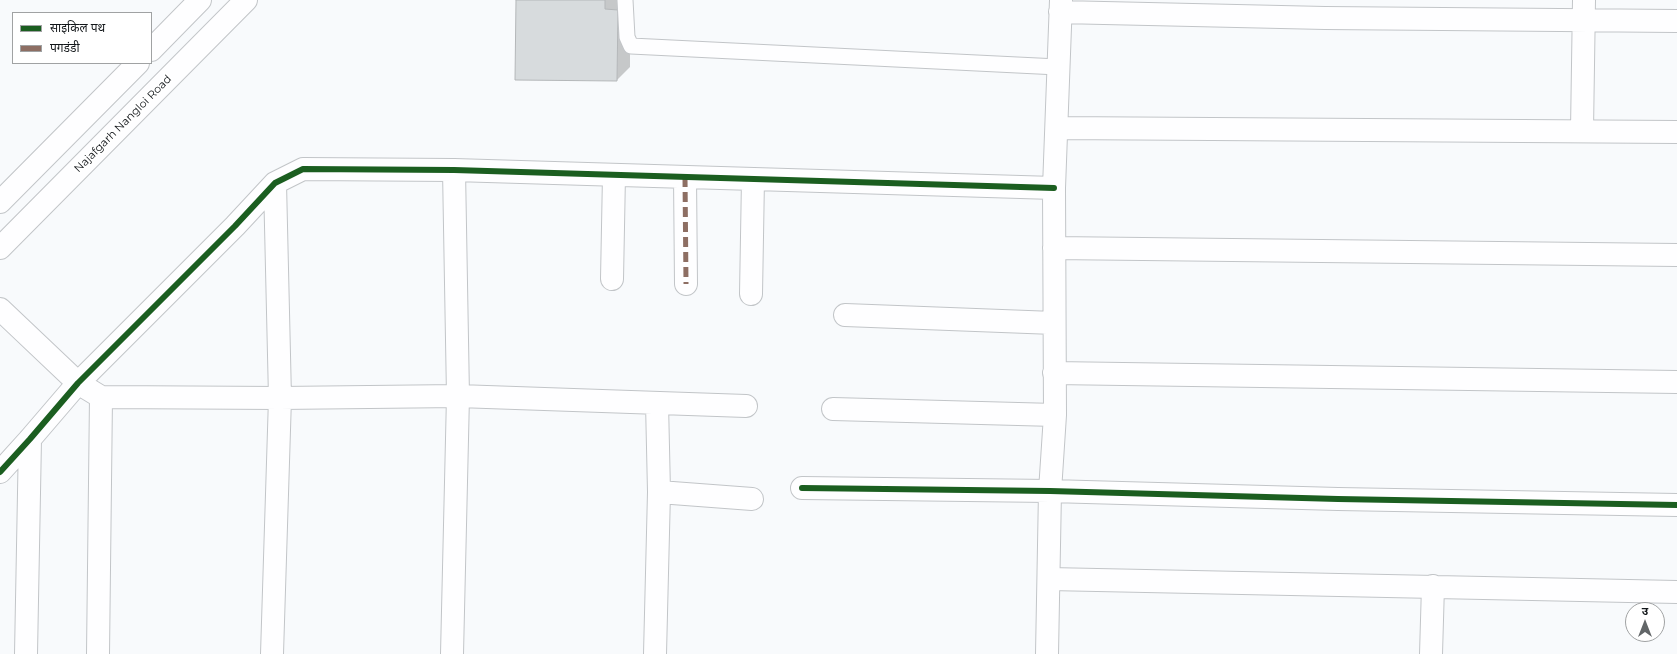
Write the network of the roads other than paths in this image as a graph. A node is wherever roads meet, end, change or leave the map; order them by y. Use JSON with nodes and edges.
{"nodes":[{"id":1,"x":200,"y":0,"type":"edge"},
{"id":2,"x":246,"y":0,"type":"edge"},
{"id":3,"x":625,"y":0,"type":"edge"},
{"id":4,"x":1060,"y":6,"type":"edge"},
{"id":5,"x":1584,"y":9,"type":"edge"},
{"id":6,"x":1677,"y":21,"type":"edge"},
{"id":7,"x":152,"y":49,"type":"edge"},
{"id":8,"x":137,"y":64,"type":"edge"},
{"id":9,"x":1058,"y":67,"type":"junction"},
{"id":10,"x":1056,"y":128,"type":"junction"},
{"id":11,"x":1582,"y":130,"type":"junction"},
{"id":12,"x":1677,"y":132,"type":"edge"},
{"id":13,"x":454,"y":170,"type":"junction"},
{"id":14,"x":614,"y":175,"type":"junction"},
{"id":15,"x":685,"y":177,"type":"junction"},
{"id":16,"x":753,"y":179,"type":"junction"},
{"id":17,"x":275,"y":183,"type":"junction"},
{"id":18,"x":1054,"y":188,"type":"junction"},
{"id":19,"x":0,"y":202,"type":"edge"},
{"id":20,"x":0,"y":248,"type":"edge"},
{"id":21,"x":1054,"y":248,"type":"junction"},
{"id":22,"x":1677,"y":255,"type":"edge"},
{"id":23,"x":612,"y":279,"type":"dead end"},
{"id":24,"x":686,"y":284,"type":"dead end"},
{"id":25,"x":751,"y":294,"type":"dead end"},
{"id":26,"x":0,"y":309,"type":"edge"},
{"id":27,"x":845,"y":315,"type":"dead end"},
{"id":28,"x":1054,"y":322,"type":"junction"},
{"id":29,"x":1054,"y":373,"type":"junction"},
{"id":30,"x":1677,"y":382,"type":"edge"},
{"id":31,"x":78,"y":383,"type":"junction"},
{"id":32,"x":458,"y":396,"type":"junction"},
{"id":33,"x":101,"y":397,"type":"junction"},
{"id":34,"x":280,"y":398,"type":"junction"},
{"id":35,"x":657,"y":403,"type":"junction"},
{"id":36,"x":746,"y":406,"type":"dead end"},
{"id":37,"x":833,"y":409,"type":"dead end"},
{"id":38,"x":1055,"y":415,"type":"junction"},
{"id":39,"x":30,"y":439,"type":"junction"},
{"id":40,"x":0,"y":472,"type":"edge"},
{"id":41,"x":802,"y":488,"type":"dead end"},
{"id":42,"x":1050,"y":491,"type":"junction"},
{"id":43,"x":660,"y":492,"type":"junction"},
{"id":44,"x":752,"y":499,"type":"dead end"},
{"id":45,"x":1677,"y":505,"type":"edge"},
{"id":46,"x":1049,"y":579,"type":"junction"},
{"id":47,"x":1433,"y":586,"type":"junction"},
{"id":48,"x":1677,"y":592,"type":"edge"},
{"id":49,"x":26,"y":654,"type":"edge"},
{"id":50,"x":98,"y":654,"type":"edge"},
{"id":51,"x":272,"y":654,"type":"edge"},
{"id":52,"x":452,"y":654,"type":"edge"},
{"id":53,"x":655,"y":654,"type":"edge"},
{"id":54,"x":1047,"y":654,"type":"edge"},
{"id":55,"x":1431,"y":654,"type":"edge"}],
"edges":[{"from":1,"to":7,"type":"street"},
{"from":2,"to":20,"type":"street","name":"Najafgarh Nangloi Road"},
{"from":3,"to":9,"type":"lane"},
{"from":4,"to":5,"type":"street"},
{"from":4,"to":9,"type":"street"},
{"from":5,"to":6,"type":"street"},
{"from":5,"to":11,"type":"street"},
{"from":8,"to":19,"type":"street"},
{"from":9,"to":10,"type":"street"},
{"from":10,"to":11,"type":"street"},
{"from":10,"to":18,"type":"street"},
{"from":11,"to":12,"type":"street"},
{"from":13,"to":14,"type":"street"},
{"from":13,"to":17,"type":"street"},
{"from":13,"to":32,"type":"street"},
{"from":14,"to":15,"type":"street"},
{"from":14,"to":23,"type":"street"},
{"from":15,"to":16,"type":"street"},
{"from":15,"to":24,"type":"street"},
{"from":16,"to":18,"type":"street"},
{"from":16,"to":25,"type":"street"},
{"from":17,"to":31,"type":"street"},
{"from":17,"to":34,"type":"street"},
{"from":18,"to":21,"type":"street"},
{"from":21,"to":22,"type":"street"},
{"from":21,"to":28,"type":"street"},
{"from":26,"to":31,"type":"street"},
{"from":27,"to":28,"type":"street"},
{"from":28,"to":29,"type":"street"},
{"from":29,"to":30,"type":"street"},
{"from":29,"to":38,"type":"street"},
{"from":31,"to":33,"type":"street"},
{"from":31,"to":39,"type":"street"},
{"from":32,"to":34,"type":"street"},
{"from":32,"to":35,"type":"street"},
{"from":32,"to":52,"type":"street"},
{"from":33,"to":34,"type":"street"},
{"from":33,"to":50,"type":"street"},
{"from":34,"to":51,"type":"street"},
{"from":35,"to":36,"type":"street"},
{"from":35,"to":43,"type":"street"},
{"from":37,"to":38,"type":"street"},
{"from":38,"to":42,"type":"street"},
{"from":39,"to":40,"type":"street"},
{"from":39,"to":49,"type":"street"},
{"from":41,"to":42,"type":"street"},
{"from":42,"to":45,"type":"street"},
{"from":42,"to":46,"type":"street"},
{"from":43,"to":44,"type":"street"},
{"from":43,"to":53,"type":"street"},
{"from":46,"to":47,"type":"street"},
{"from":46,"to":54,"type":"street"},
{"from":47,"to":48,"type":"street"},
{"from":47,"to":55,"type":"street"}]}
